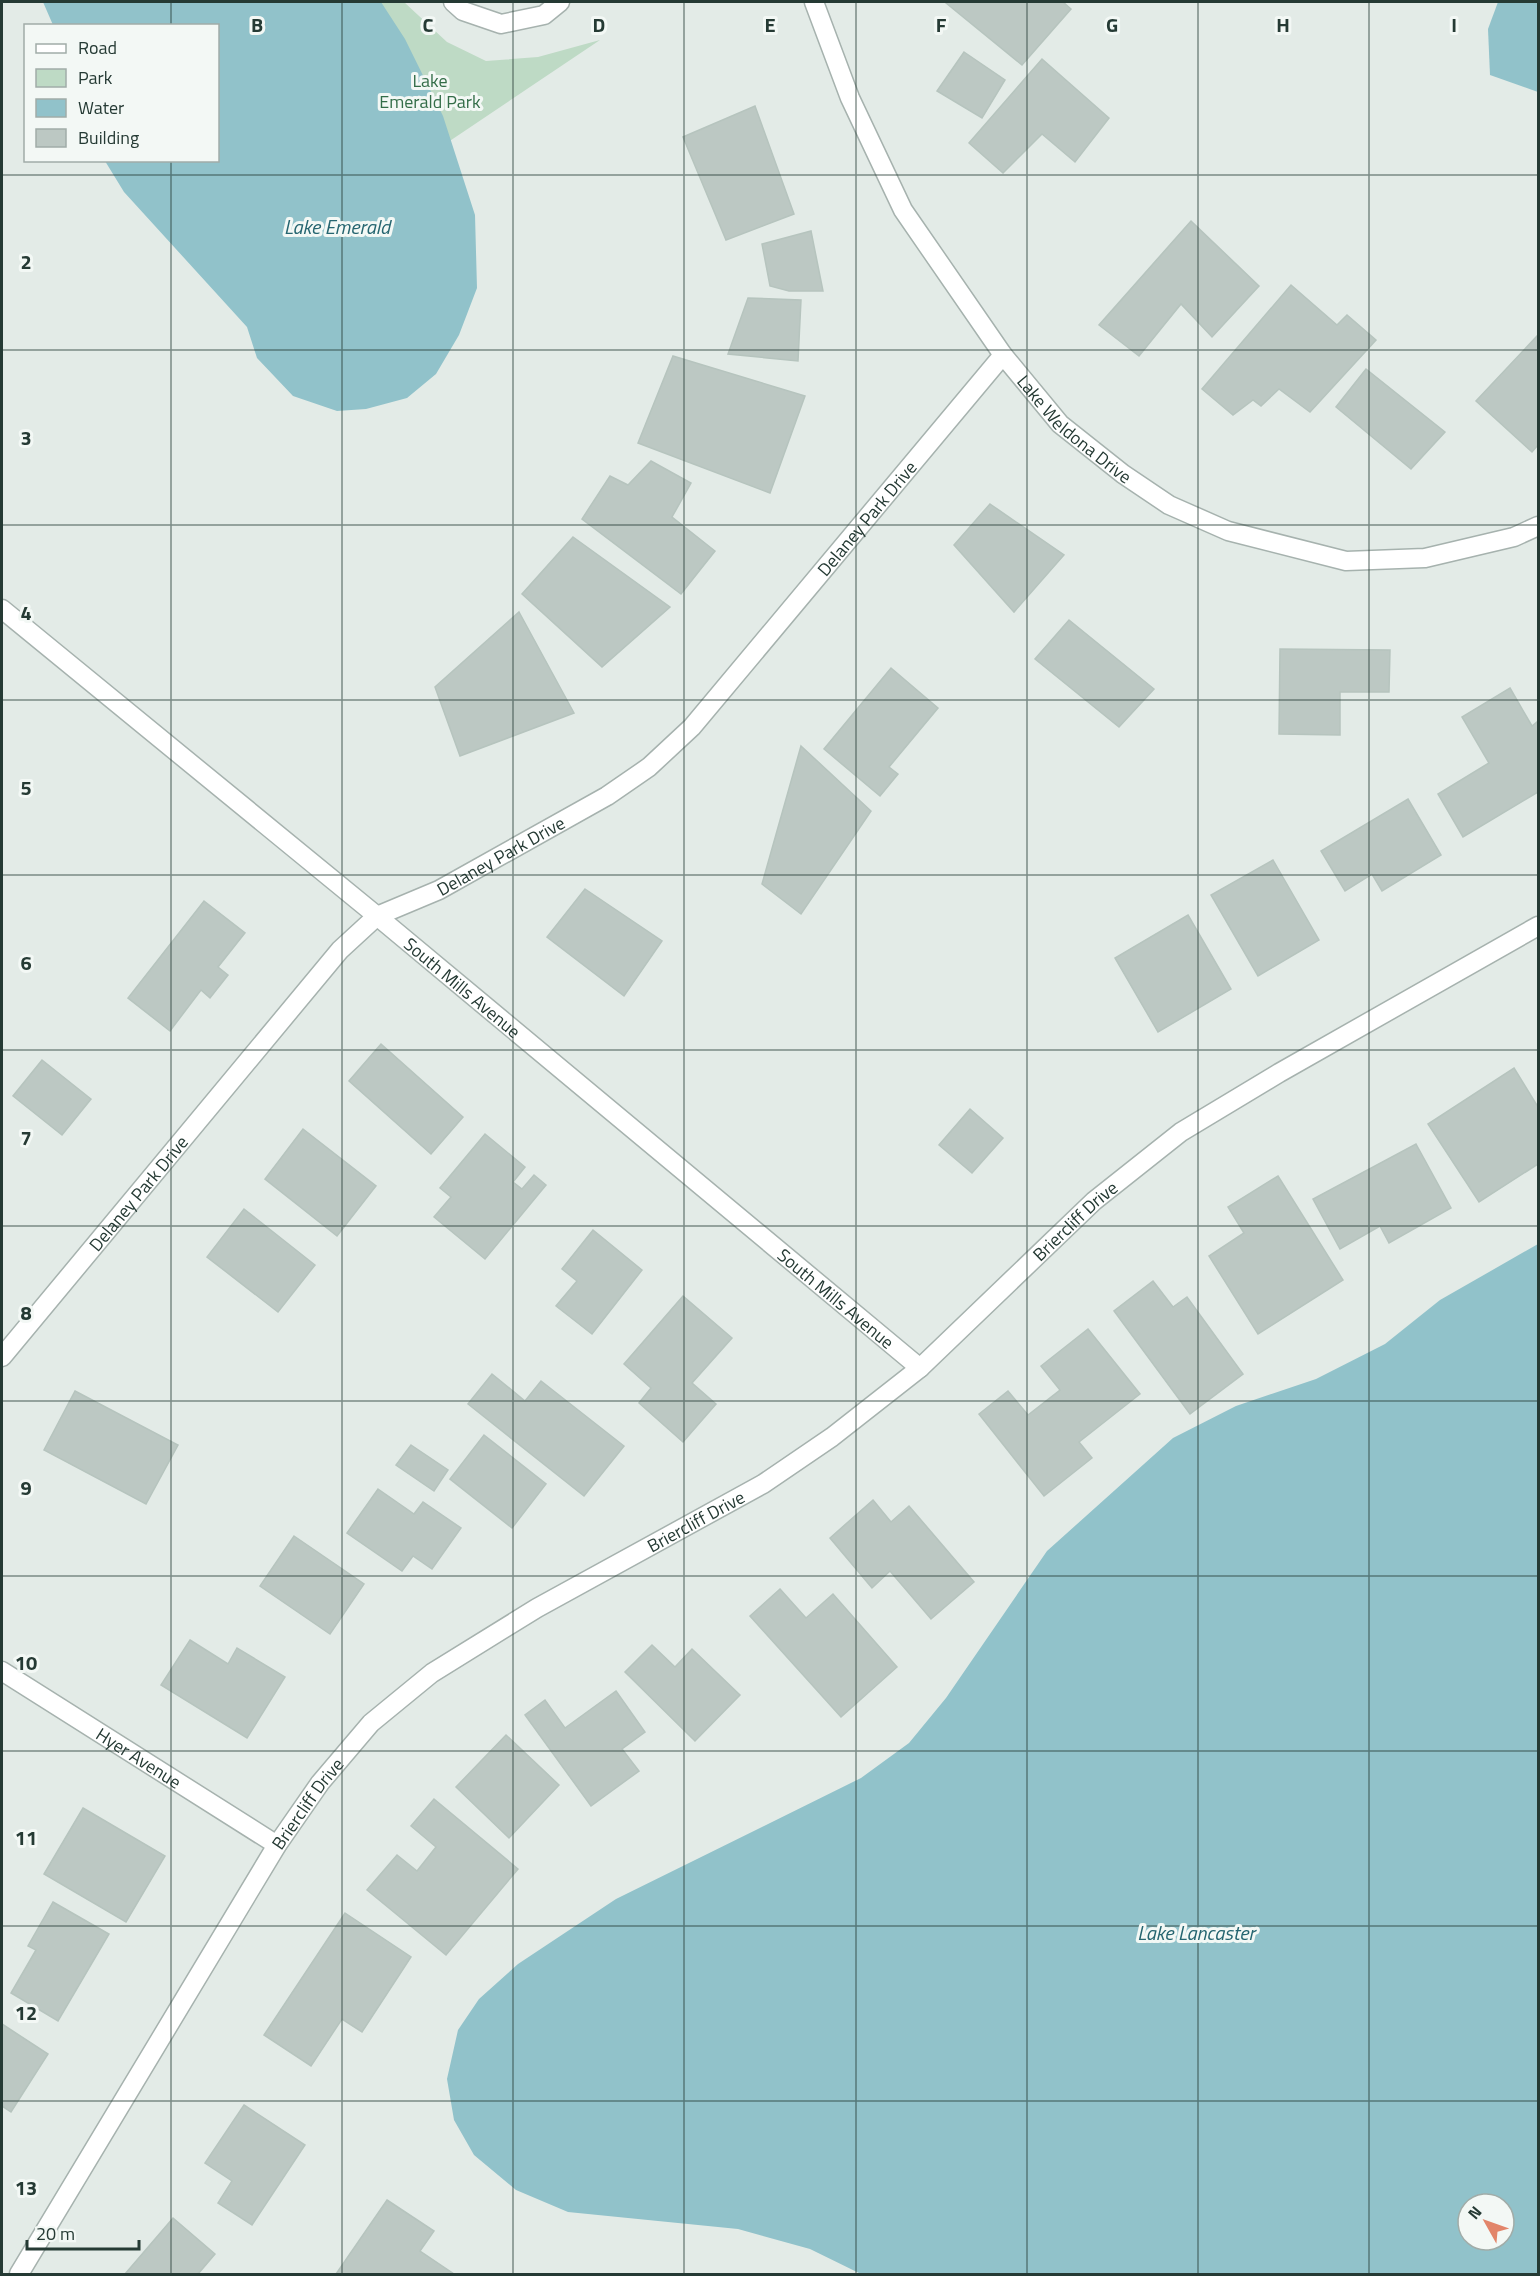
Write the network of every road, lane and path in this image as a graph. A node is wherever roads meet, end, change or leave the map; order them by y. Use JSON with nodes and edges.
{"nodes":[{"id":1,"x":453,"y":2,"type":"edge"},
{"id":2,"x":560,"y":2,"type":"edge"},
{"id":3,"x":814,"y":2,"type":"edge"},
{"id":4,"x":1003,"y":355,"type":"junction"},
{"id":5,"x":1539,"y":526,"type":"edge"},
{"id":6,"x":2,"y":609,"type":"edge"},
{"id":7,"x":377,"y":916,"type":"junction"},
{"id":8,"x":1539,"y":926,"type":"edge"},
{"id":9,"x":2,"y":1357,"type":"edge"},
{"id":10,"x":920,"y":1368,"type":"junction"},
{"id":11,"x":2,"y":1671,"type":"edge"},
{"id":12,"x":277,"y":1845,"type":"junction"},
{"id":13,"x":19,"y":2274,"type":"edge"}],
"edges":[{"from":1,"to":2,"type":"street"},
{"from":3,"to":4,"type":"street","name":"Lake Weldona Drive"},
{"from":4,"to":5,"type":"street","name":"Lake Weldona Drive"},
{"from":4,"to":7,"type":"street","name":"Delaney Park Drive"},
{"from":6,"to":7,"type":"street","name":"South Mills Avenue"},
{"from":7,"to":9,"type":"street","name":"Delaney Park Drive"},
{"from":7,"to":10,"type":"street","name":"South Mills Avenue"},
{"from":8,"to":10,"type":"street","name":"Briercliff Drive"},
{"from":10,"to":12,"type":"street","name":"Briercliff Drive"},
{"from":11,"to":12,"type":"street","name":"Hyer Avenue"},
{"from":12,"to":13,"type":"street","name":"Briercliff Drive"}]}
